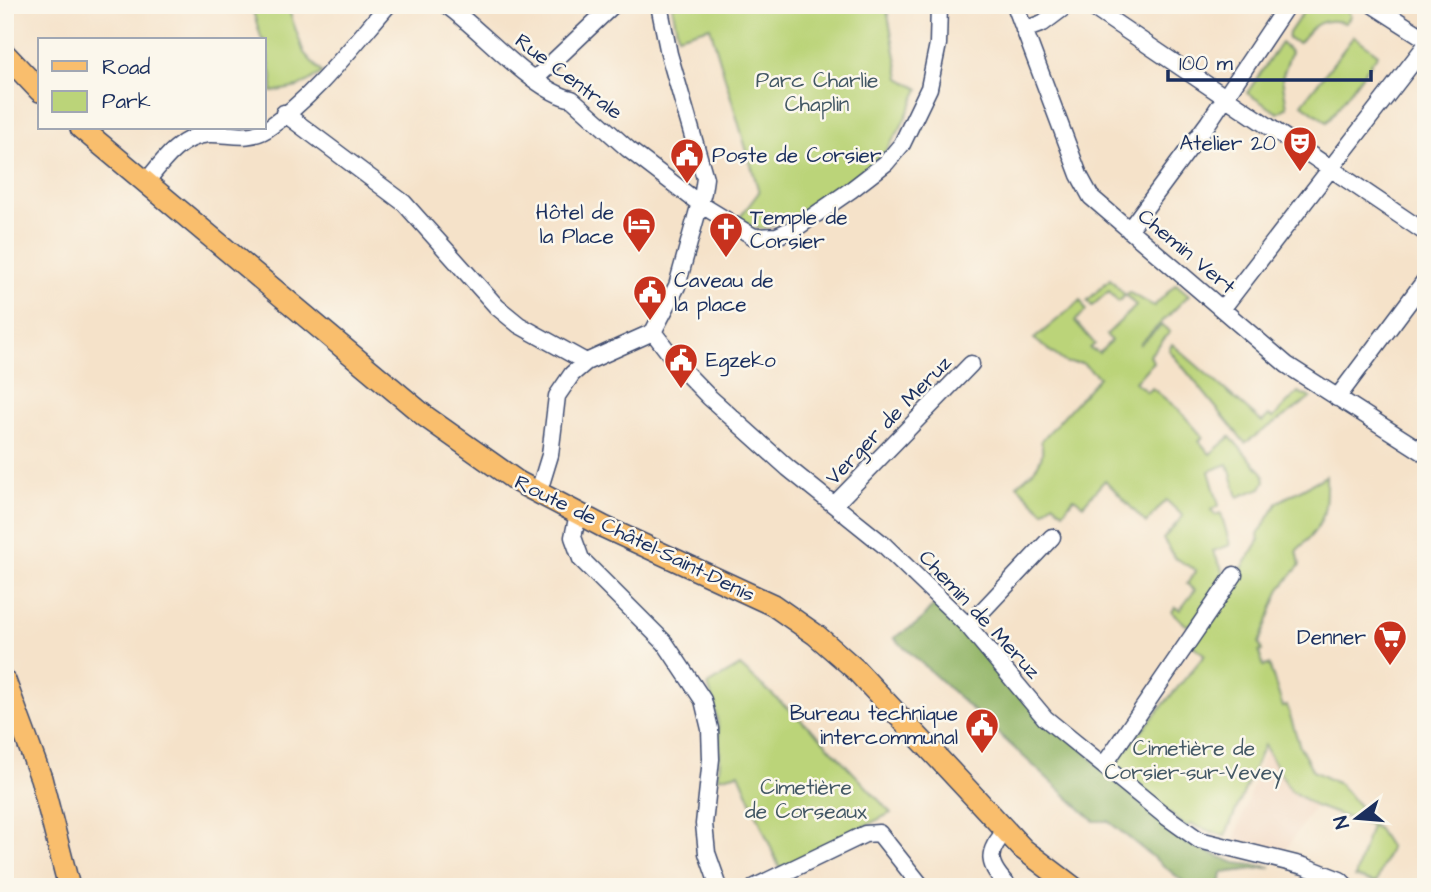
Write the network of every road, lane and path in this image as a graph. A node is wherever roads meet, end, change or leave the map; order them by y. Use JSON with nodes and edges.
{"nodes":[{"id":1,"x":388,"y":5,"type":"edge"},
{"id":2,"x":446,"y":5,"type":"edge"},
{"id":3,"x":613,"y":5,"type":"edge"},
{"id":4,"x":659,"y":5,"type":"edge"},
{"id":5,"x":939,"y":5,"type":"edge"},
{"id":6,"x":1015,"y":5,"type":"edge"},
{"id":7,"x":1067,"y":5,"type":"edge"},
{"id":8,"x":1089,"y":5,"type":"edge"},
{"id":9,"x":1287,"y":5,"type":"edge"},
{"id":10,"x":1373,"y":5,"type":"edge"},
{"id":11,"x":1024,"y":30,"type":"junction"},
{"id":12,"x":1426,"y":39,"type":"edge"},
{"id":13,"x":1426,"y":45,"type":"edge"},
{"id":14,"x":5,"y":54,"type":"edge"},
{"id":15,"x":535,"y":79,"type":"junction"},
{"id":16,"x":38,"y":89,"type":"edge"},
{"id":17,"x":1224,"y":97,"type":"junction"},
{"id":18,"x":284,"y":113,"type":"junction"},
{"id":19,"x":83,"y":130,"type":"edge"},
{"id":20,"x":1329,"y":168,"type":"junction"},
{"id":21,"x":146,"y":182,"type":"junction"},
{"id":22,"x":700,"y":204,"type":"junction"},
{"id":23,"x":1129,"y":230,"type":"junction"},
{"id":24,"x":1426,"y":233,"type":"edge"},
{"id":25,"x":1426,"y":279,"type":"edge"},
{"id":26,"x":1222,"y":309,"type":"junction"},
{"id":27,"x":653,"y":332,"type":"junction"},
{"id":28,"x":586,"y":362,"type":"junction"},
{"id":29,"x":971,"y":364,"type":"dead end"},
{"id":30,"x":1337,"y":398,"type":"junction"},
{"id":31,"x":1426,"y":454,"type":"edge"},
{"id":32,"x":538,"y":494,"type":"junction"},
{"id":33,"x":835,"y":505,"type":"junction"},
{"id":34,"x":578,"y":514,"type":"junction"},
{"id":35,"x":1052,"y":537,"type":"dead end"},
{"id":36,"x":1234,"y":575,"type":"dead end"},
{"id":37,"x":968,"y":626,"type":"junction"},
{"id":38,"x":5,"y":681,"type":"edge"},
{"id":39,"x":1104,"y":765,"type":"junction"},
{"id":40,"x":1007,"y":830,"type":"junction"},
{"id":41,"x":69,"y":887,"type":"edge"},
{"id":42,"x":719,"y":887,"type":"edge"},
{"id":43,"x":755,"y":887,"type":"edge"},
{"id":44,"x":922,"y":887,"type":"edge"},
{"id":45,"x":1009,"y":887,"type":"edge"},
{"id":46,"x":1073,"y":887,"type":"edge"},
{"id":47,"x":1347,"y":887,"type":"edge"}],
"edges":[{"from":1,"to":18,"type":"street"},
{"from":2,"to":15,"type":"street","name":"Rue Centrale"},
{"from":3,"to":15,"type":"street"},
{"from":4,"to":22,"type":"street"},
{"from":5,"to":22,"type":"street","name":"Rue Centrale"},
{"from":6,"to":11,"type":"street","name":"Chemin Vert"},
{"from":7,"to":11,"type":"street"},
{"from":8,"to":17,"type":"street"},
{"from":9,"to":17,"type":"street"},
{"from":10,"to":12,"type":"street"},
{"from":11,"to":23,"type":"street","name":"Chemin Vert"},
{"from":13,"to":20,"type":"street"},
{"from":14,"to":16,"type":"main road"},
{"from":15,"to":22,"type":"street","name":"Rue Centrale"},
{"from":17,"to":20,"type":"street"},
{"from":17,"to":23,"type":"street"},
{"from":18,"to":21,"type":"street"},
{"from":18,"to":28,"type":"street"},
{"from":19,"to":21,"type":"main road","name":"Route de Châtel-Saint-Denis"},
{"from":20,"to":24,"type":"street"},
{"from":20,"to":26,"type":"street"},
{"from":21,"to":32,"type":"main road","name":"Route de Châtel-Saint-Denis"},
{"from":22,"to":27,"type":"street"},
{"from":23,"to":26,"type":"street","name":"Chemin Vert"},
{"from":25,"to":30,"type":"street"},
{"from":26,"to":30,"type":"street","name":"Chemin Vert"},
{"from":27,"to":28,"type":"street"},
{"from":27,"to":33,"type":"street","name":"Chemin de Meruz"},
{"from":28,"to":32,"type":"street"},
{"from":29,"to":33,"type":"street","name":"Verger de Meruz"},
{"from":30,"to":31,"type":"street","name":"Chemin Vert"},
{"from":32,"to":34,"type":"main road","name":"Route de Châtel-Saint-Denis"},
{"from":33,"to":37,"type":"street","name":"Chemin de Meruz"},
{"from":34,"to":40,"type":"main road","name":"Route de Châtel-Saint-Denis"},
{"from":34,"to":42,"type":"street"},
{"from":35,"to":37,"type":"street"},
{"from":36,"to":39,"type":"street"},
{"from":37,"to":39,"type":"street","name":"Chemin de Meruz"},
{"from":38,"to":41,"type":"main road"},
{"from":39,"to":47,"type":"street","name":"Chemin de Meruz"},
{"from":40,"to":45,"type":"street"},
{"from":40,"to":46,"type":"main road","name":"Route de Châtel-Saint-Denis"},
{"from":43,"to":44,"type":"street"}]}
